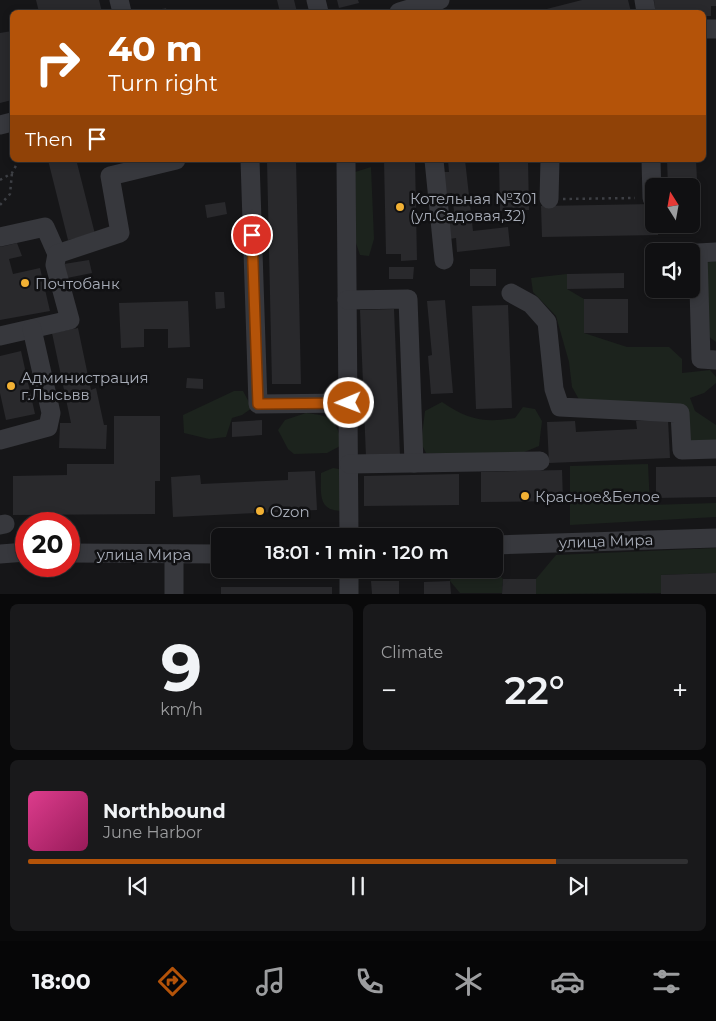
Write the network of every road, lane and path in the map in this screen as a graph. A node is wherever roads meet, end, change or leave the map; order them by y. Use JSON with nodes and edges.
{"nodes":[{"id":1,"x":440,"y":0,"type":"edge"},
{"id":2,"x":406,"y":10,"type":"edge"},
{"id":3,"x":19,"y":162,"type":"edge"},
{"id":4,"x":168,"y":162,"type":"edge"},
{"id":5,"x":250,"y":162,"type":"edge"},
{"id":6,"x":346,"y":162,"type":"edge"},
{"id":7,"x":434,"y":162,"type":"edge"},
{"id":8,"x":550,"y":162,"type":"edge"},
{"id":9,"x":651,"y":162,"type":"edge"},
{"id":10,"x":12,"y":173,"type":"junction"},
{"id":11,"x":651,"y":178,"type":"edge"},
{"id":12,"x":0,"y":180,"type":"edge"},
{"id":13,"x":645,"y":198,"type":"edge"},
{"id":14,"x":550,"y":199,"type":"joint"},
{"id":15,"x":0,"y":205,"type":"edge"},
{"id":16,"x":0,"y":237,"type":"edge"},
{"id":17,"x":716,"y":252,"type":"edge"},
{"id":18,"x":57,"y":254,"type":"junction"},
{"id":19,"x":444,"y":260,"type":"dead end"},
{"id":20,"x":511,"y":293,"type":"dead end"},
{"id":21,"x":347,"y":300,"type":"junction"},
{"id":22,"x":32,"y":329,"type":"junction"},
{"id":23,"x":0,"y":336,"type":"edge"},
{"id":24,"x":716,"y":360,"type":"edge"},
{"id":25,"x":349,"y":403,"type":"junction"},
{"id":26,"x":0,"y":440,"type":"edge"},
{"id":27,"x":716,"y":449,"type":"edge"},
{"id":28,"x":540,"y":461,"type":"dead end"},
{"id":29,"x":414,"y":463,"type":"junction"},
{"id":30,"x":349,"y":464,"type":"junction"},
{"id":31,"x":349,"y":528,"type":"edge"},
{"id":32,"x":716,"y":538,"type":"edge"},
{"id":33,"x":503,"y":545,"type":"edge"},
{"id":34,"x":15,"y":553,"type":"edge"},
{"id":35,"x":80,"y":553,"type":"edge"},
{"id":36,"x":0,"y":554,"type":"edge"},
{"id":37,"x":211,"y":554,"type":"edge"},
{"id":38,"x":174,"y":555,"type":"junction"},
{"id":39,"x":349,"y":578,"type":"edge"},
{"id":40,"x":174,"y":594,"type":"edge"},
{"id":41,"x":349,"y":594,"type":"edge"}],
"edges":[{"from":1,"to":2,"type":"street"},
{"from":3,"to":10,"type":"path"},
{"from":4,"to":18,"type":"street"},
{"from":5,"to":25,"type":"street"},
{"from":6,"to":21,"type":"street"},
{"from":7,"to":19,"type":"street"},
{"from":8,"to":14,"type":"street"},
{"from":9,"to":11,"type":"street"},
{"from":10,"to":12,"type":"path"},
{"from":10,"to":15,"type":"path"},
{"from":13,"to":14,"type":"path"},
{"from":16,"to":18,"type":"street"},
{"from":17,"to":24,"type":"street"},
{"from":18,"to":22,"type":"street"},
{"from":20,"to":27,"type":"street"},
{"from":21,"to":25,"type":"street"},
{"from":21,"to":29,"type":"street"},
{"from":22,"to":23,"type":"street"},
{"from":22,"to":26,"type":"street"},
{"from":25,"to":30,"type":"street"},
{"from":28,"to":29,"type":"street"},
{"from":29,"to":30,"type":"street"},
{"from":30,"to":31,"type":"street"},
{"from":32,"to":33,"type":"street","name":"улица Мира"},
{"from":34,"to":36,"type":"street"},
{"from":35,"to":38,"type":"street","name":"улица Мира"},
{"from":37,"to":38,"type":"street","name":"улица Мира"},
{"from":38,"to":40,"type":"street"},
{"from":39,"to":41,"type":"street"}]}
